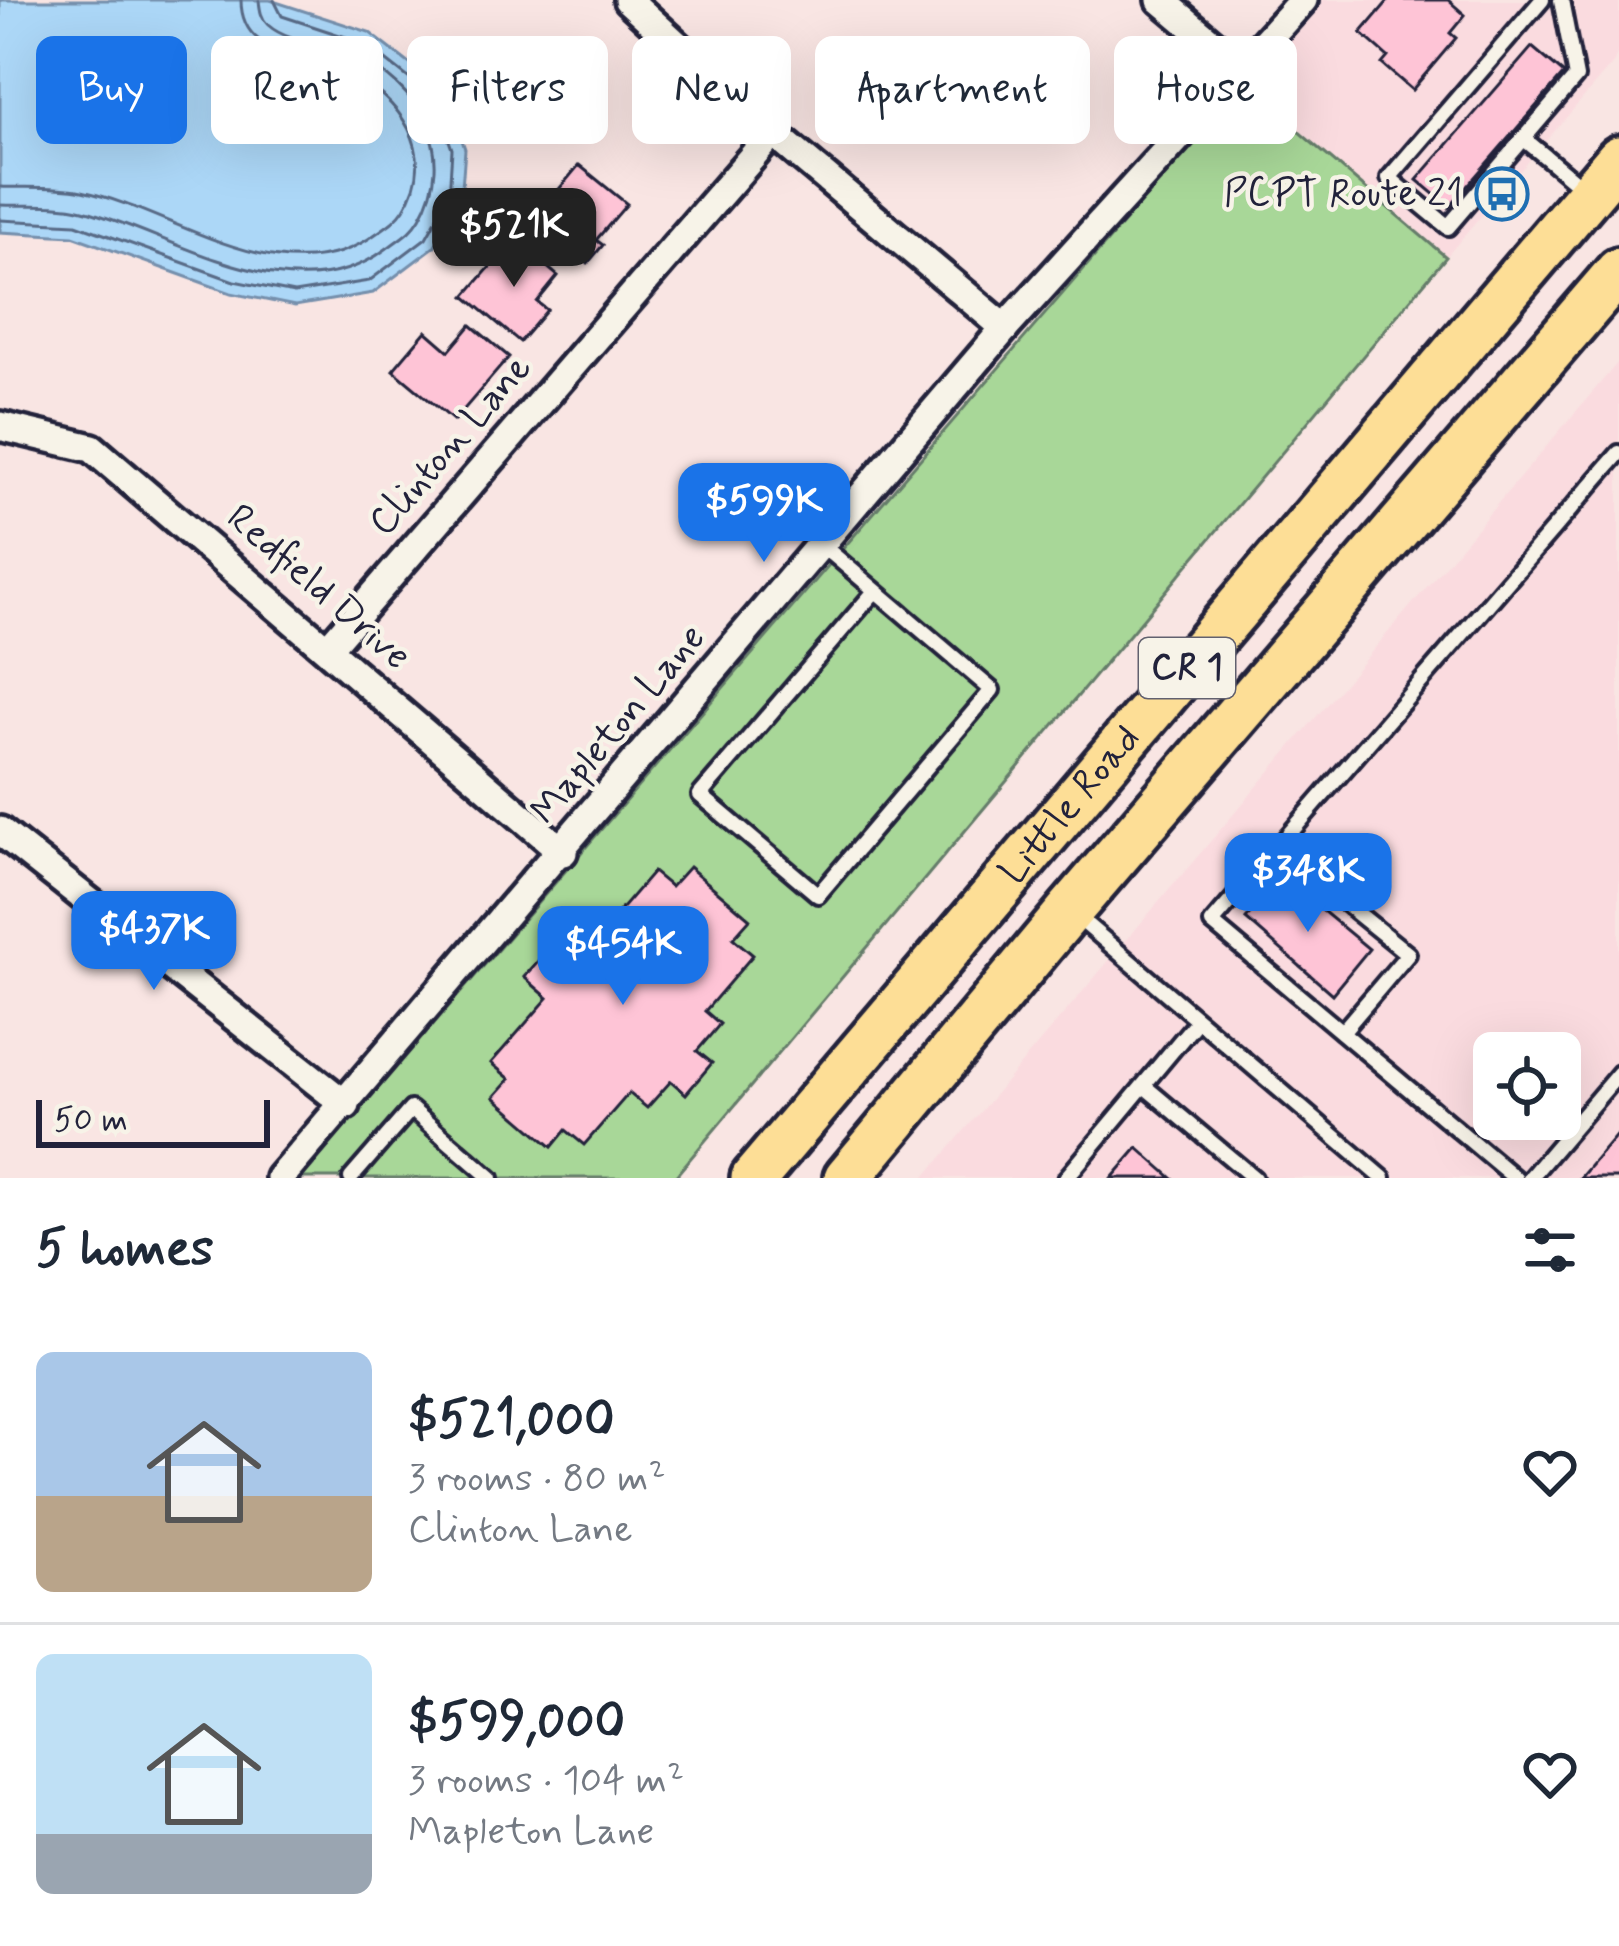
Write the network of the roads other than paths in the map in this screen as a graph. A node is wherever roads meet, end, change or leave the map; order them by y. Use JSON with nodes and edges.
{"nodes":[{"id":1,"x":628,"y":0,"type":"edge"},
{"id":2,"x":1162,"y":0,"type":"edge"},
{"id":3,"x":1303,"y":0,"type":"edge"},
{"id":4,"x":1543,"y":0,"type":"edge"},
{"id":5,"x":1561,"y":0,"type":"edge"},
{"id":6,"x":667,"y":36,"type":"edge"},
{"id":7,"x":1204,"y":36,"type":"edge"},
{"id":8,"x":1273,"y":36,"type":"edge"},
{"id":9,"x":1523,"y":139,"type":"junction"},
{"id":10,"x":763,"y":144,"type":"edge"},
{"id":11,"x":786,"y":144,"type":"edge"},
{"id":12,"x":1175,"y":144,"type":"edge"},
{"id":13,"x":1619,"y":159,"type":"edge"},
{"id":14,"x":1589,"y":194,"type":"junction"},
{"id":15,"x":1619,"y":271,"type":"edge"},
{"id":16,"x":1005,"y":328,"type":"junction"},
{"id":17,"x":0,"y":426,"type":"edge"},
{"id":18,"x":1619,"y":453,"type":"edge"},
{"id":19,"x":823,"y":544,"type":"junction"},
{"id":20,"x":875,"y":591,"type":"junction"},
{"id":21,"x":329,"y":647,"type":"junction"},
{"id":22,"x":0,"y":831,"type":"edge"},
{"id":23,"x":1277,"y":848,"type":"junction"},
{"id":24,"x":562,"y":852,"type":"junction"},
{"id":25,"x":1070,"y":910,"type":"junction"},
{"id":26,"x":1198,"y":1022,"type":"junction"},
{"id":27,"x":1342,"y":1032,"type":"junction"},
{"id":28,"x":1619,"y":1072,"type":"edge"},
{"id":29,"x":1144,"y":1086,"type":"junction"},
{"id":30,"x":346,"y":1105,"type":"junction"},
{"id":31,"x":280,"y":1178,"type":"edge"},
{"id":32,"x":351,"y":1178,"type":"edge"},
{"id":33,"x":491,"y":1178,"type":"edge"},
{"id":34,"x":754,"y":1178,"type":"edge"},
{"id":35,"x":847,"y":1178,"type":"edge"},
{"id":36,"x":1066,"y":1178,"type":"edge"},
{"id":37,"x":1254,"y":1178,"type":"edge"},
{"id":38,"x":1383,"y":1178,"type":"edge"},
{"id":39,"x":1515,"y":1178,"type":"edge"},
{"id":40,"x":1530,"y":1178,"type":"edge"}],
"edges":[{"from":1,"to":6,"type":"street"},
{"from":2,"to":7,"type":"street"},
{"from":3,"to":8,"type":"street","name":"Mapleton Lane"},
{"from":4,"to":9,"type":"lane"},
{"from":5,"to":9,"type":"lane"},
{"from":9,"to":14,"type":"lane"},
{"from":10,"to":21,"type":"street","name":"Clinton Lane"},
{"from":11,"to":16,"type":"street"},
{"from":12,"to":16,"type":"street","name":"Mapleton Lane"},
{"from":13,"to":14,"type":"main road","name":"Little Road","number":"CR 1"},
{"from":14,"to":34,"type":"main road","name":"Little Road","number":"CR 1"},
{"from":15,"to":25,"type":"main road","name":"Little Road","number":"CR 1"},
{"from":16,"to":19,"type":"street","name":"Mapleton Lane"},
{"from":17,"to":21,"type":"street","name":"Redfield Drive"},
{"from":18,"to":23,"type":"lane"},
{"from":19,"to":20,"type":"lane"},
{"from":19,"to":24,"type":"street","name":"Mapleton Lane"},
{"from":20,"to":20,"type":"lane"},
{"from":21,"to":24,"type":"street","name":"Redfield Drive"},
{"from":22,"to":30,"type":"street"},
{"from":23,"to":27,"type":"lane"},
{"from":23,"to":27,"type":"lane"},
{"from":24,"to":30,"type":"street","name":"Mapleton Lane"},
{"from":25,"to":26,"type":"lane"},
{"from":25,"to":35,"type":"main road","name":"Little Road","number":"CR 1"},
{"from":26,"to":29,"type":"lane"},
{"from":26,"to":38,"type":"lane"},
{"from":27,"to":39,"type":"lane"},
{"from":28,"to":40,"type":"lane"},
{"from":29,"to":36,"type":"lane"},
{"from":29,"to":37,"type":"lane"},
{"from":30,"to":31,"type":"street","name":"Mapleton Lane"},
{"from":32,"to":33,"type":"lane"}]}
